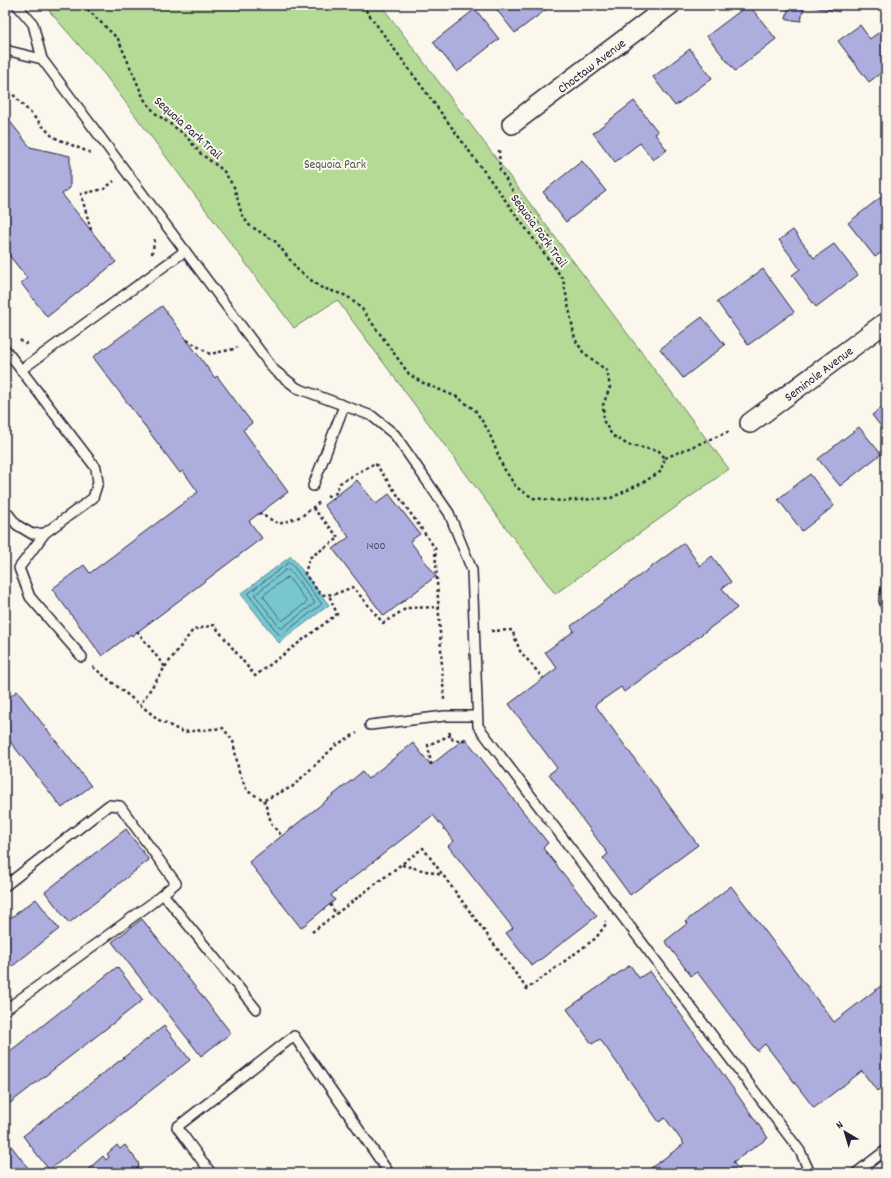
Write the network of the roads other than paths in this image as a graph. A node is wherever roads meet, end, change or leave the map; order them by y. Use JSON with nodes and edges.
{"nodes":[{"id":1,"x":18,"y":5,"type":"edge"},
{"id":2,"x":670,"y":5,"type":"edge"},
{"id":3,"x":5,"y":48,"type":"edge"},
{"id":4,"x":42,"y":59,"type":"junction"},
{"id":5,"x":512,"y":124,"type":"dead end"},
{"id":6,"x":185,"y":251,"type":"junction"},
{"id":7,"x":886,"y":322,"type":"edge"},
{"id":8,"x":5,"y":349,"type":"edge"},
{"id":9,"x":21,"y":370,"type":"junction"},
{"id":10,"x":344,"y":406,"type":"junction"},
{"id":11,"x":750,"y":424,"type":"road end"},
{"id":12,"x":313,"y":486,"type":"road end"},
{"id":13,"x":5,"y":510,"type":"edge"},
{"id":14,"x":45,"y":533,"type":"junction"},
{"id":15,"x":886,"y":590,"type":"edge"},
{"id":16,"x":886,"y":607,"type":"edge"},
{"id":17,"x":82,"y":658,"type":"road end"},
{"id":18,"x":478,"y":716,"type":"junction"},
{"id":19,"x":370,"y":725,"type":"road end"},
{"id":20,"x":5,"y":886,"type":"edge"},
{"id":21,"x":163,"y":894,"type":"junction"},
{"id":22,"x":256,"y":1009,"type":"dead end"},
{"id":23,"x":5,"y":1010,"type":"edge"},
{"id":24,"x":886,"y":1150,"type":"edge"},
{"id":25,"x":211,"y":1173,"type":"edge"},
{"id":26,"x":389,"y":1173,"type":"edge"},
{"id":27,"x":810,"y":1173,"type":"edge"},
{"id":28,"x":856,"y":1173,"type":"edge"}],
"edges":[{"from":1,"to":4,"type":"lane"},
{"from":2,"to":5,"type":"street","name":"Choctaw Avenue"},
{"from":3,"to":4,"type":"lane"},
{"from":4,"to":6,"type":"lane"},
{"from":6,"to":9,"type":"lane"},
{"from":6,"to":10,"type":"lane"},
{"from":7,"to":11,"type":"street","name":"Seminole Avenue"},
{"from":8,"to":9,"type":"lane"},
{"from":9,"to":14,"type":"lane"},
{"from":10,"to":12,"type":"lane"},
{"from":10,"to":18,"type":"lane"},
{"from":13,"to":14,"type":"lane"},
{"from":14,"to":17,"type":"lane"},
{"from":15,"to":16,"type":"lane"},
{"from":18,"to":19,"type":"lane"},
{"from":18,"to":27,"type":"lane"},
{"from":20,"to":21,"type":"lane"},
{"from":21,"to":22,"type":"lane"},
{"from":21,"to":23,"type":"lane"},
{"from":24,"to":28,"type":"lane"},
{"from":25,"to":26,"type":"lane"}]}
